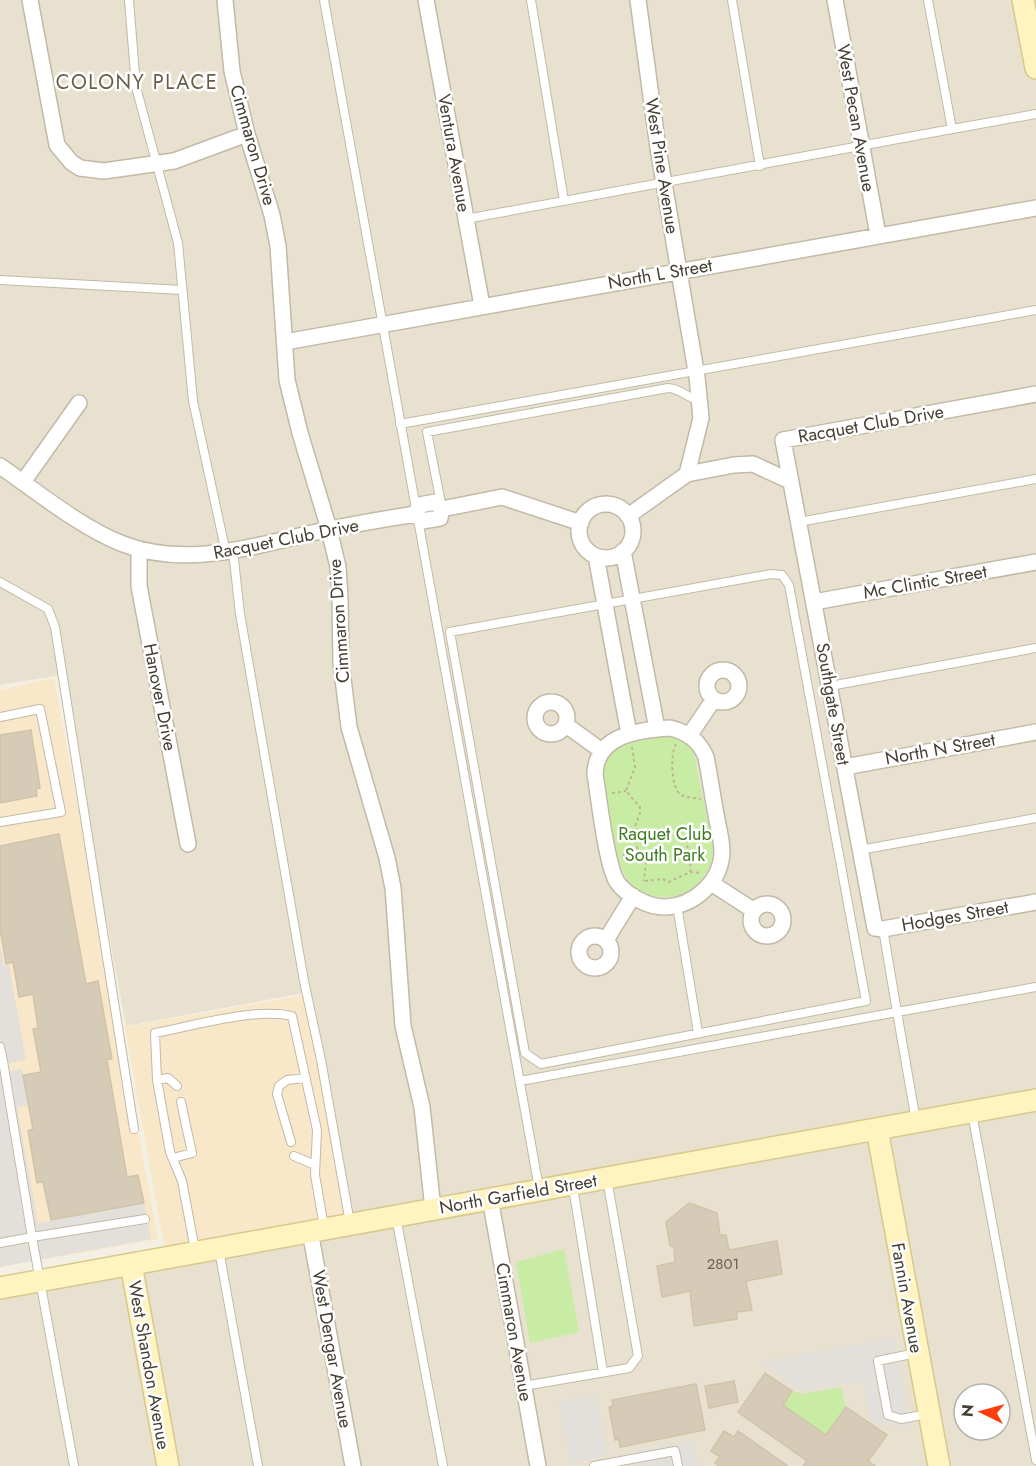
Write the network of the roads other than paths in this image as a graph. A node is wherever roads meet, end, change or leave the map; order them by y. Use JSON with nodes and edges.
{"nodes":[{"id":1,"x":30,"y":0,"type":"edge"},
{"id":2,"x":129,"y":0,"type":"edge"},
{"id":3,"x":225,"y":0,"type":"edge"},
{"id":4,"x":324,"y":0,"type":"edge"},
{"id":5,"x":426,"y":0,"type":"edge"},
{"id":6,"x":531,"y":0,"type":"edge"},
{"id":7,"x":638,"y":0,"type":"edge"},
{"id":8,"x":732,"y":0,"type":"edge"},
{"id":9,"x":835,"y":0,"type":"edge"},
{"id":10,"x":928,"y":0,"type":"edge"},
{"id":11,"x":1023,"y":0,"type":"edge"},
{"id":12,"x":1036,"y":68,"type":"edge"},
{"id":13,"x":1036,"y":114,"type":"edge"},
{"id":14,"x":952,"y":129,"type":"junction"},
{"id":15,"x":247,"y":134,"type":"junction"},
{"id":16,"x":862,"y":147,"type":"junction"},
{"id":17,"x":157,"y":164,"type":"junction"},
{"id":18,"x":760,"y":165,"type":"junction"},
{"id":19,"x":664,"y":183,"type":"junction"},
{"id":20,"x":564,"y":201,"type":"junction"},
{"id":21,"x":1036,"y":208,"type":"edge"},
{"id":22,"x":466,"y":219,"type":"junction"},
{"id":23,"x":878,"y":235,"type":"junction"},
{"id":24,"x":678,"y":271,"type":"junction"},
{"id":25,"x":0,"y":280,"type":"edge"},
{"id":26,"x":182,"y":290,"type":"junction"},
{"id":27,"x":483,"y":306,"type":"junction"},
{"id":28,"x":1036,"y":309,"type":"edge"},
{"id":29,"x":384,"y":324,"type":"junction"},
{"id":30,"x":285,"y":342,"type":"junction"},
{"id":31,"x":696,"y":369,"type":"junction"},
{"id":32,"x":1036,"y":394,"type":"edge"},
{"id":33,"x":700,"y":400,"type":"junction"},
{"id":34,"x":79,"y":403,"type":"dead end"},
{"id":35,"x":400,"y":424,"type":"junction"},
{"id":36,"x":0,"y":466,"type":"edge"},
{"id":37,"x":687,"y":474,"type":"junction"},
{"id":38,"x":1036,"y":479,"type":"edge"},
{"id":39,"x":790,"y":481,"type":"junction"},
{"id":40,"x":23,"y":482,"type":"junction"},
{"id":41,"x":442,"y":508,"type":"junction"},
{"id":42,"x":416,"y":514,"type":"junction"},
{"id":43,"x":628,"y":516,"type":"junction"},
{"id":44,"x":581,"y":522,"type":"junction"},
{"id":45,"x":799,"y":522,"type":"junction"},
{"id":46,"x":329,"y":529,"type":"junction"},
{"id":47,"x":139,"y":549,"type":"junction"},
{"id":48,"x":623,"y":551,"type":"junction"},
{"id":49,"x":229,"y":552,"type":"junction"},
{"id":50,"x":596,"y":556,"type":"junction"},
{"id":51,"x":1036,"y":562,"type":"edge"},
{"id":52,"x":0,"y":582,"type":"edge"},
{"id":53,"x":632,"y":599,"type":"junction"},
{"id":54,"x":814,"y":602,"type":"junction"},
{"id":55,"x":606,"y":604,"type":"junction"},
{"id":56,"x":1036,"y":648,"type":"edge"},
{"id":57,"x":830,"y":686,"type":"junction"},
{"id":58,"x":714,"y":699,"type":"dead end"},
{"id":59,"x":0,"y":717,"type":"edge"},
{"id":60,"x":566,"y":725,"type":"dead end"},
{"id":61,"x":657,"y":729,"type":"junction"},
{"id":62,"x":1036,"y":732,"type":"edge"},
{"id":63,"x":631,"y":740,"type":"junction"},
{"id":64,"x":683,"y":740,"type":"junction"},
{"id":65,"x":602,"y":751,"type":"junction"},
{"id":66,"x":845,"y":767,"type":"junction"},
{"id":67,"x":1036,"y":818,"type":"edge"},
{"id":68,"x":0,"y":822,"type":"edge"},
{"id":69,"x":188,"y":844,"type":"dead end"},
{"id":70,"x":860,"y":850,"type":"junction"},
{"id":71,"x":705,"y":881,"type":"junction"},
{"id":72,"x":636,"y":892,"type":"junction"},
{"id":73,"x":1036,"y":902,"type":"edge"},
{"id":74,"x":677,"y":905,"type":"junction"},
{"id":75,"x":753,"y":910,"type":"dead end"},
{"id":76,"x":879,"y":928,"type":"junction"},
{"id":77,"x":606,"y":940,"type":"dead end"},
{"id":78,"x":1036,"y":987,"type":"edge"},
{"id":79,"x":897,"y":1012,"type":"junction"},
{"id":80,"x":699,"y":1034,"type":"junction"},
{"id":81,"x":0,"y":1047,"type":"edge"},
{"id":82,"x":1,"y":1061,"type":"edge"},
{"id":83,"x":305,"y":1078,"type":"junction"},
{"id":84,"x":157,"y":1080,"type":"junction"},
{"id":85,"x":520,"y":1081,"type":"junction"},
{"id":86,"x":177,"y":1086,"type":"dead end"},
{"id":87,"x":1036,"y":1100,"type":"edge"},
{"id":88,"x":181,"y":1102,"type":"dead end"},
{"id":89,"x":972,"y":1112,"type":"junction"},
{"id":90,"x":916,"y":1122,"type":"junction"},
{"id":91,"x":134,"y":1129,"type":"dead end"},
{"id":92,"x":877,"y":1129,"type":"junction"},
{"id":93,"x":291,"y":1142,"type":"dead end"},
{"id":94,"x":294,"y":1156,"type":"dead end"},
{"id":95,"x":172,"y":1158,"type":"junction"},
{"id":96,"x":315,"y":1165,"type":"junction"},
{"id":97,"x":607,"y":1177,"type":"junction"},
{"id":98,"x":572,"y":1184,"type":"junction"},
{"id":99,"x":540,"y":1189,"type":"junction"},
{"id":100,"x":490,"y":1198,"type":"junction"},
{"id":101,"x":433,"y":1209,"type":"junction"},
{"id":102,"x":396,"y":1216,"type":"junction"},
{"id":103,"x":146,"y":1219,"type":"dead end"},
{"id":104,"x":350,"y":1224,"type":"junction"},
{"id":105,"x":317,"y":1230,"type":"junction"},
{"id":106,"x":32,"y":1237,"type":"junction"},
{"id":107,"x":0,"y":1243,"type":"edge"},
{"id":108,"x":219,"y":1248,"type":"junction"},
{"id":109,"x":195,"y":1252,"type":"junction"},
{"id":110,"x":131,"y":1264,"type":"junction"},
{"id":111,"x":40,"y":1281,"type":"junction"},
{"id":112,"x":0,"y":1288,"type":"edge"},
{"id":113,"x":918,"y":1353,"type":"junction"},
{"id":114,"x":603,"y":1372,"type":"junction"},
{"id":115,"x":524,"y":1386,"type":"junction"},
{"id":116,"x":929,"y":1413,"type":"junction"},
{"id":117,"x":644,"y":1457,"type":"junction"},
{"id":118,"x":1036,"y":1460,"type":"edge"},
{"id":119,"x":74,"y":1466,"type":"edge"},
{"id":120,"x":168,"y":1466,"type":"edge"},
{"id":121,"x":258,"y":1466,"type":"edge"},
{"id":122,"x":353,"y":1466,"type":"edge"},
{"id":123,"x":443,"y":1466,"type":"edge"},
{"id":124,"x":538,"y":1466,"type":"edge"},
{"id":125,"x":594,"y":1466,"type":"edge"},
{"id":126,"x":645,"y":1466,"type":"edge"},
{"id":127,"x":678,"y":1466,"type":"edge"},
{"id":128,"x":939,"y":1466,"type":"edge"}],
"edges":[{"from":1,"to":17,"type":"street"},
{"from":2,"to":17,"type":"lane"},
{"from":3,"to":15,"type":"street","name":"Cimmaron Drive"},
{"from":4,"to":29,"type":"lane"},
{"from":5,"to":22,"type":"street","name":"Ventura Avenue"},
{"from":6,"to":20,"type":"lane"},
{"from":7,"to":19,"type":"street","name":"West Pine Avenue"},
{"from":8,"to":18,"type":"lane"},
{"from":9,"to":16,"type":"street","name":"West Pecan Avenue"},
{"from":10,"to":14,"type":"lane"},
{"from":11,"to":12,"type":"main road"},
{"from":13,"to":14,"type":"lane"},
{"from":14,"to":16,"type":"lane"},
{"from":15,"to":17,"type":"street"},
{"from":15,"to":30,"type":"street","name":"Cimmaron Drive"},
{"from":16,"to":18,"type":"lane"},
{"from":16,"to":23,"type":"street","name":"West Pecan Avenue"},
{"from":17,"to":26,"type":"lane"},
{"from":18,"to":19,"type":"lane"},
{"from":19,"to":20,"type":"lane"},
{"from":19,"to":24,"type":"street","name":"West Pine Avenue"},
{"from":20,"to":22,"type":"lane"},
{"from":21,"to":23,"type":"street","name":"North L Street"},
{"from":22,"to":27,"type":"street","name":"Ventura Avenue"},
{"from":23,"to":24,"type":"street","name":"North L Street"},
{"from":24,"to":27,"type":"street","name":"North L Street"},
{"from":24,"to":31,"type":"street","name":"West Pine Avenue"},
{"from":25,"to":26,"type":"lane"},
{"from":26,"to":49,"type":"lane"},
{"from":27,"to":29,"type":"street","name":"North L Street"},
{"from":28,"to":31,"type":"lane"},
{"from":29,"to":30,"type":"street","name":"North L Street"},
{"from":29,"to":35,"type":"lane"},
{"from":30,"to":46,"type":"street","name":"Cimmaron Drive"},
{"from":31,"to":33,"type":"street","name":"West Pine Avenue"},
{"from":31,"to":35,"type":"lane"},
{"from":32,"to":39,"type":"street","name":"Racquet Club Drive"},
{"from":33,"to":37,"type":"street","name":"West Pine Avenue"},
{"from":33,"to":41,"type":"lane"},
{"from":34,"to":40,"type":"street"},
{"from":35,"to":42,"type":"lane"},
{"from":36,"to":40,"type":"street","name":"Racquet Club Drive"},
{"from":37,"to":39,"type":"street"},
{"from":37,"to":43,"type":"street"},
{"from":38,"to":45,"type":"lane"},
{"from":39,"to":45,"type":"street","name":"Southgate Street"},
{"from":40,"to":47,"type":"street","name":"Racquet Club Drive"},
{"from":41,"to":42,"type":"street","name":"Racquet Club Drive"},
{"from":41,"to":44,"type":"street","name":"Racquet Club Drive"},
{"from":42,"to":46,"type":"street","name":"Racquet Club Drive"},
{"from":42,"to":85,"type":"lane"},
{"from":43,"to":44,"type":"street"},
{"from":43,"to":48,"type":"street"},
{"from":44,"to":50,"type":"street"},
{"from":45,"to":54,"type":"street","name":"Southgate Street"},
{"from":46,"to":49,"type":"street","name":"Racquet Club Drive"},
{"from":46,"to":101,"type":"street","name":"Cimmaron Drive"},
{"from":47,"to":49,"type":"street","name":"Racquet Club Drive"},
{"from":47,"to":69,"type":"street","name":"Hanover Drive"},
{"from":48,"to":50,"type":"street"},
{"from":48,"to":53,"type":"street"},
{"from":49,"to":104,"type":"lane"},
{"from":50,"to":55,"type":"street"},
{"from":51,"to":54,"type":"street","name":"Mc Clintic Street"},
{"from":52,"to":91,"type":"lane"},
{"from":53,"to":55,"type":"lane"},
{"from":53,"to":61,"type":"street"},
{"from":53,"to":80,"type":"lane"},
{"from":54,"to":57,"type":"street","name":"Southgate Street"},
{"from":55,"to":63,"type":"street"},
{"from":55,"to":80,"type":"lane"},
{"from":56,"to":57,"type":"lane"},
{"from":57,"to":66,"type":"street","name":"Southgate Street"},
{"from":58,"to":64,"type":"street"},
{"from":59,"to":68,"type":"lane"},
{"from":60,"to":65,"type":"street"},
{"from":61,"to":63,"type":"street"},
{"from":61,"to":64,"type":"street"},
{"from":62,"to":66,"type":"street","name":"North N Street"},
{"from":63,"to":65,"type":"street"},
{"from":64,"to":71,"type":"street"},
{"from":65,"to":72,"type":"street"},
{"from":66,"to":70,"type":"street","name":"Southgate Street"},
{"from":67,"to":70,"type":"lane"},
{"from":70,"to":76,"type":"street","name":"Southgate Street"},
{"from":71,"to":74,"type":"street"},
{"from":71,"to":75,"type":"street"},
{"from":72,"to":74,"type":"street"},
{"from":72,"to":77,"type":"street"},
{"from":73,"to":76,"type":"street","name":"Hodges Street"},
{"from":74,"to":80,"type":"lane"},
{"from":76,"to":79,"type":"lane"},
{"from":78,"to":79,"type":"lane"},
{"from":79,"to":85,"type":"lane"},
{"from":79,"to":90,"type":"lane"},
{"from":81,"to":82,"type":"lane"},
{"from":82,"to":106,"type":"lane"},
{"from":83,"to":84,"type":"lane"},
{"from":83,"to":93,"type":"lane"},
{"from":83,"to":96,"type":"lane"},
{"from":84,"to":86,"type":"lane"},
{"from":84,"to":95,"type":"lane"},
{"from":85,"to":99,"type":"lane"},
{"from":87,"to":89,"type":"main road","name":"North Garfield Street"},
{"from":88,"to":95,"type":"lane"},
{"from":89,"to":90,"type":"main road","name":"North Garfield Street"},
{"from":89,"to":118,"type":"lane"},
{"from":90,"to":92,"type":"main road","name":"North Garfield Street"},
{"from":92,"to":97,"type":"main road","name":"North Garfield Street"},
{"from":92,"to":113,"type":"main road","name":"Fannin Avenue"},
{"from":94,"to":96,"type":"lane"},
{"from":95,"to":109,"type":"lane"},
{"from":96,"to":105,"type":"lane"},
{"from":97,"to":98,"type":"main road","name":"North Garfield Street"},
{"from":97,"to":114,"type":"lane"},
{"from":98,"to":99,"type":"main road","name":"North Garfield Street"},
{"from":98,"to":114,"type":"lane"},
{"from":99,"to":100,"type":"main road","name":"North Garfield Street"},
{"from":100,"to":101,"type":"main road","name":"North Garfield Street"},
{"from":100,"to":115,"type":"street","name":"Cimmaron Avenue"},
{"from":101,"to":102,"type":"main road","name":"North Garfield Street"},
{"from":102,"to":104,"type":"main road","name":"North Garfield Street"},
{"from":102,"to":123,"type":"lane"},
{"from":103,"to":106,"type":"lane"},
{"from":104,"to":105,"type":"main road","name":"North Garfield Street"},
{"from":105,"to":108,"type":"main road","name":"North Garfield Street"},
{"from":105,"to":122,"type":"street","name":"West Dengar Avenue"},
{"from":106,"to":107,"type":"lane"},
{"from":106,"to":111,"type":"lane"},
{"from":108,"to":109,"type":"main road","name":"North Garfield Street"},
{"from":108,"to":121,"type":"lane"},
{"from":109,"to":110,"type":"main road","name":"North Garfield Street"},
{"from":110,"to":111,"type":"main road","name":"North Garfield Street"},
{"from":110,"to":120,"type":"main road","name":"West Shandon Avenue"},
{"from":111,"to":112,"type":"main road","name":"North Garfield Street"},
{"from":111,"to":119,"type":"lane"},
{"from":113,"to":116,"type":"main road","name":"Fannin Avenue"},
{"from":113,"to":116,"type":"lane"},
{"from":114,"to":115,"type":"lane"},
{"from":115,"to":124,"type":"street","name":"Cimmaron Avenue"},
{"from":116,"to":128,"type":"main road","name":"Fannin Avenue"},
{"from":117,"to":125,"type":"lane"},
{"from":117,"to":126,"type":"lane"},
{"from":117,"to":127,"type":"lane"}]}
